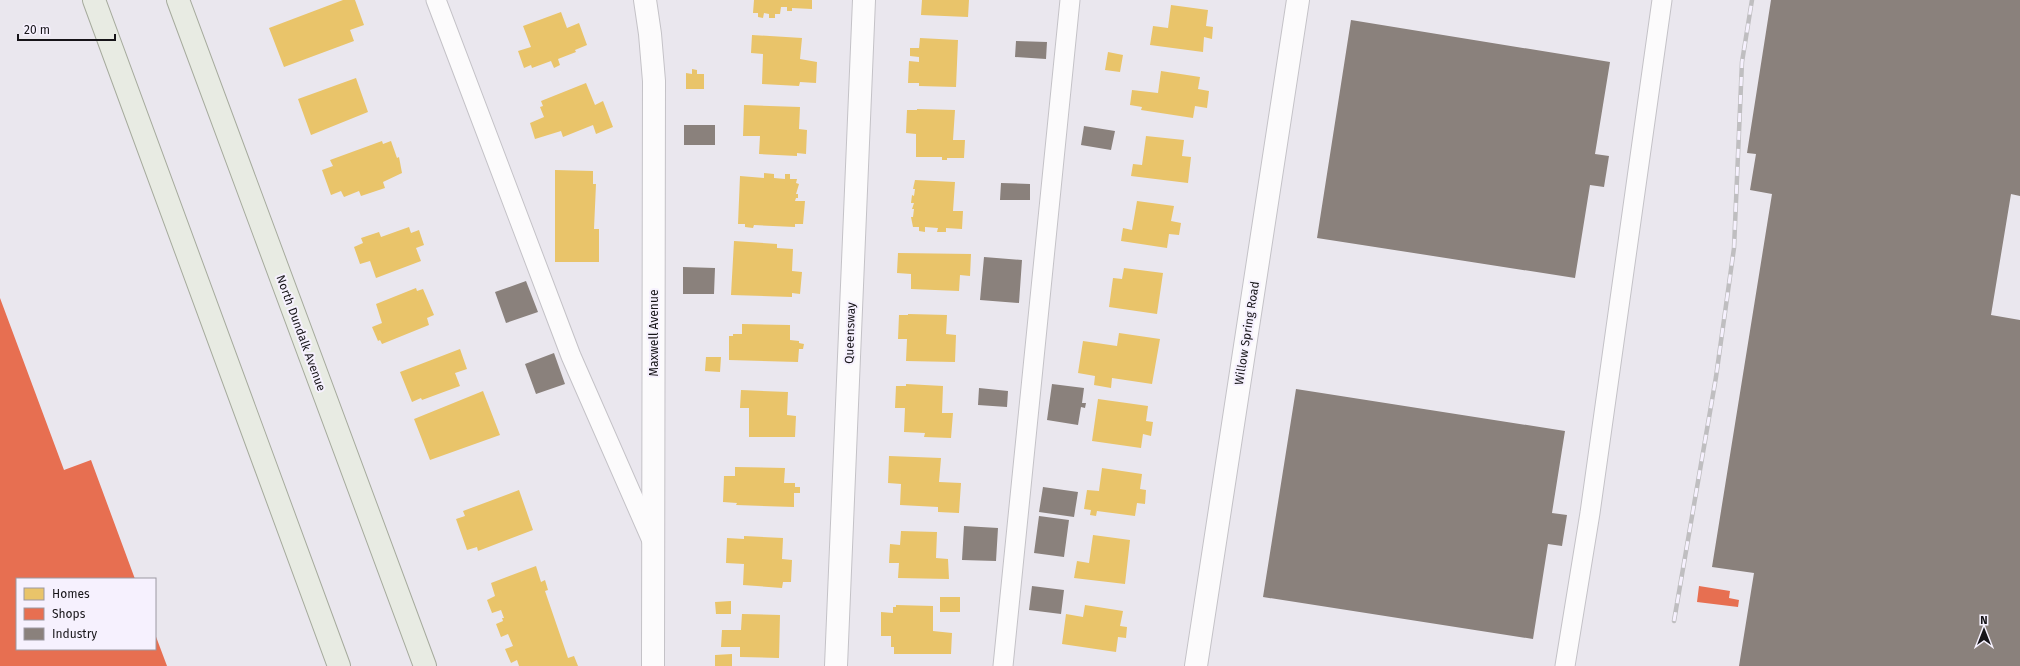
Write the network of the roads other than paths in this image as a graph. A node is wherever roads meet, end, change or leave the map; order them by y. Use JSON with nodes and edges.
{"nodes":[{"id":1,"x":94,"y":0,"type":"edge"},
{"id":2,"x":178,"y":0,"type":"edge"},
{"id":3,"x":436,"y":0,"type":"edge"},
{"id":4,"x":645,"y":0,"type":"edge"},
{"id":5,"x":864,"y":0,"type":"edge"},
{"id":6,"x":1070,"y":0,"type":"edge"},
{"id":7,"x":1298,"y":0,"type":"edge"},
{"id":8,"x":1662,"y":0,"type":"edge"},
{"id":9,"x":654,"y":546,"type":"junction"},
{"id":10,"x":338,"y":666,"type":"edge"},
{"id":11,"x":425,"y":666,"type":"edge"},
{"id":12,"x":654,"y":666,"type":"edge"},
{"id":13,"x":836,"y":666,"type":"edge"},
{"id":14,"x":1003,"y":666,"type":"edge"},
{"id":15,"x":1196,"y":666,"type":"edge"},
{"id":16,"x":1565,"y":666,"type":"edge"}],
"edges":[{"from":1,"to":10,"type":"main road"},
{"from":2,"to":11,"type":"main road","name":"North Dundalk Avenue"},
{"from":3,"to":9,"type":"lane"},
{"from":4,"to":9,"type":"street","name":"Maxwell Avenue"},
{"from":5,"to":13,"type":"street","name":"Queensway"},
{"from":6,"to":14,"type":"lane"},
{"from":7,"to":15,"type":"street","name":"Willow Spring Road"},
{"from":8,"to":16,"type":"lane"},
{"from":9,"to":12,"type":"street","name":"Maxwell Avenue"}]}
